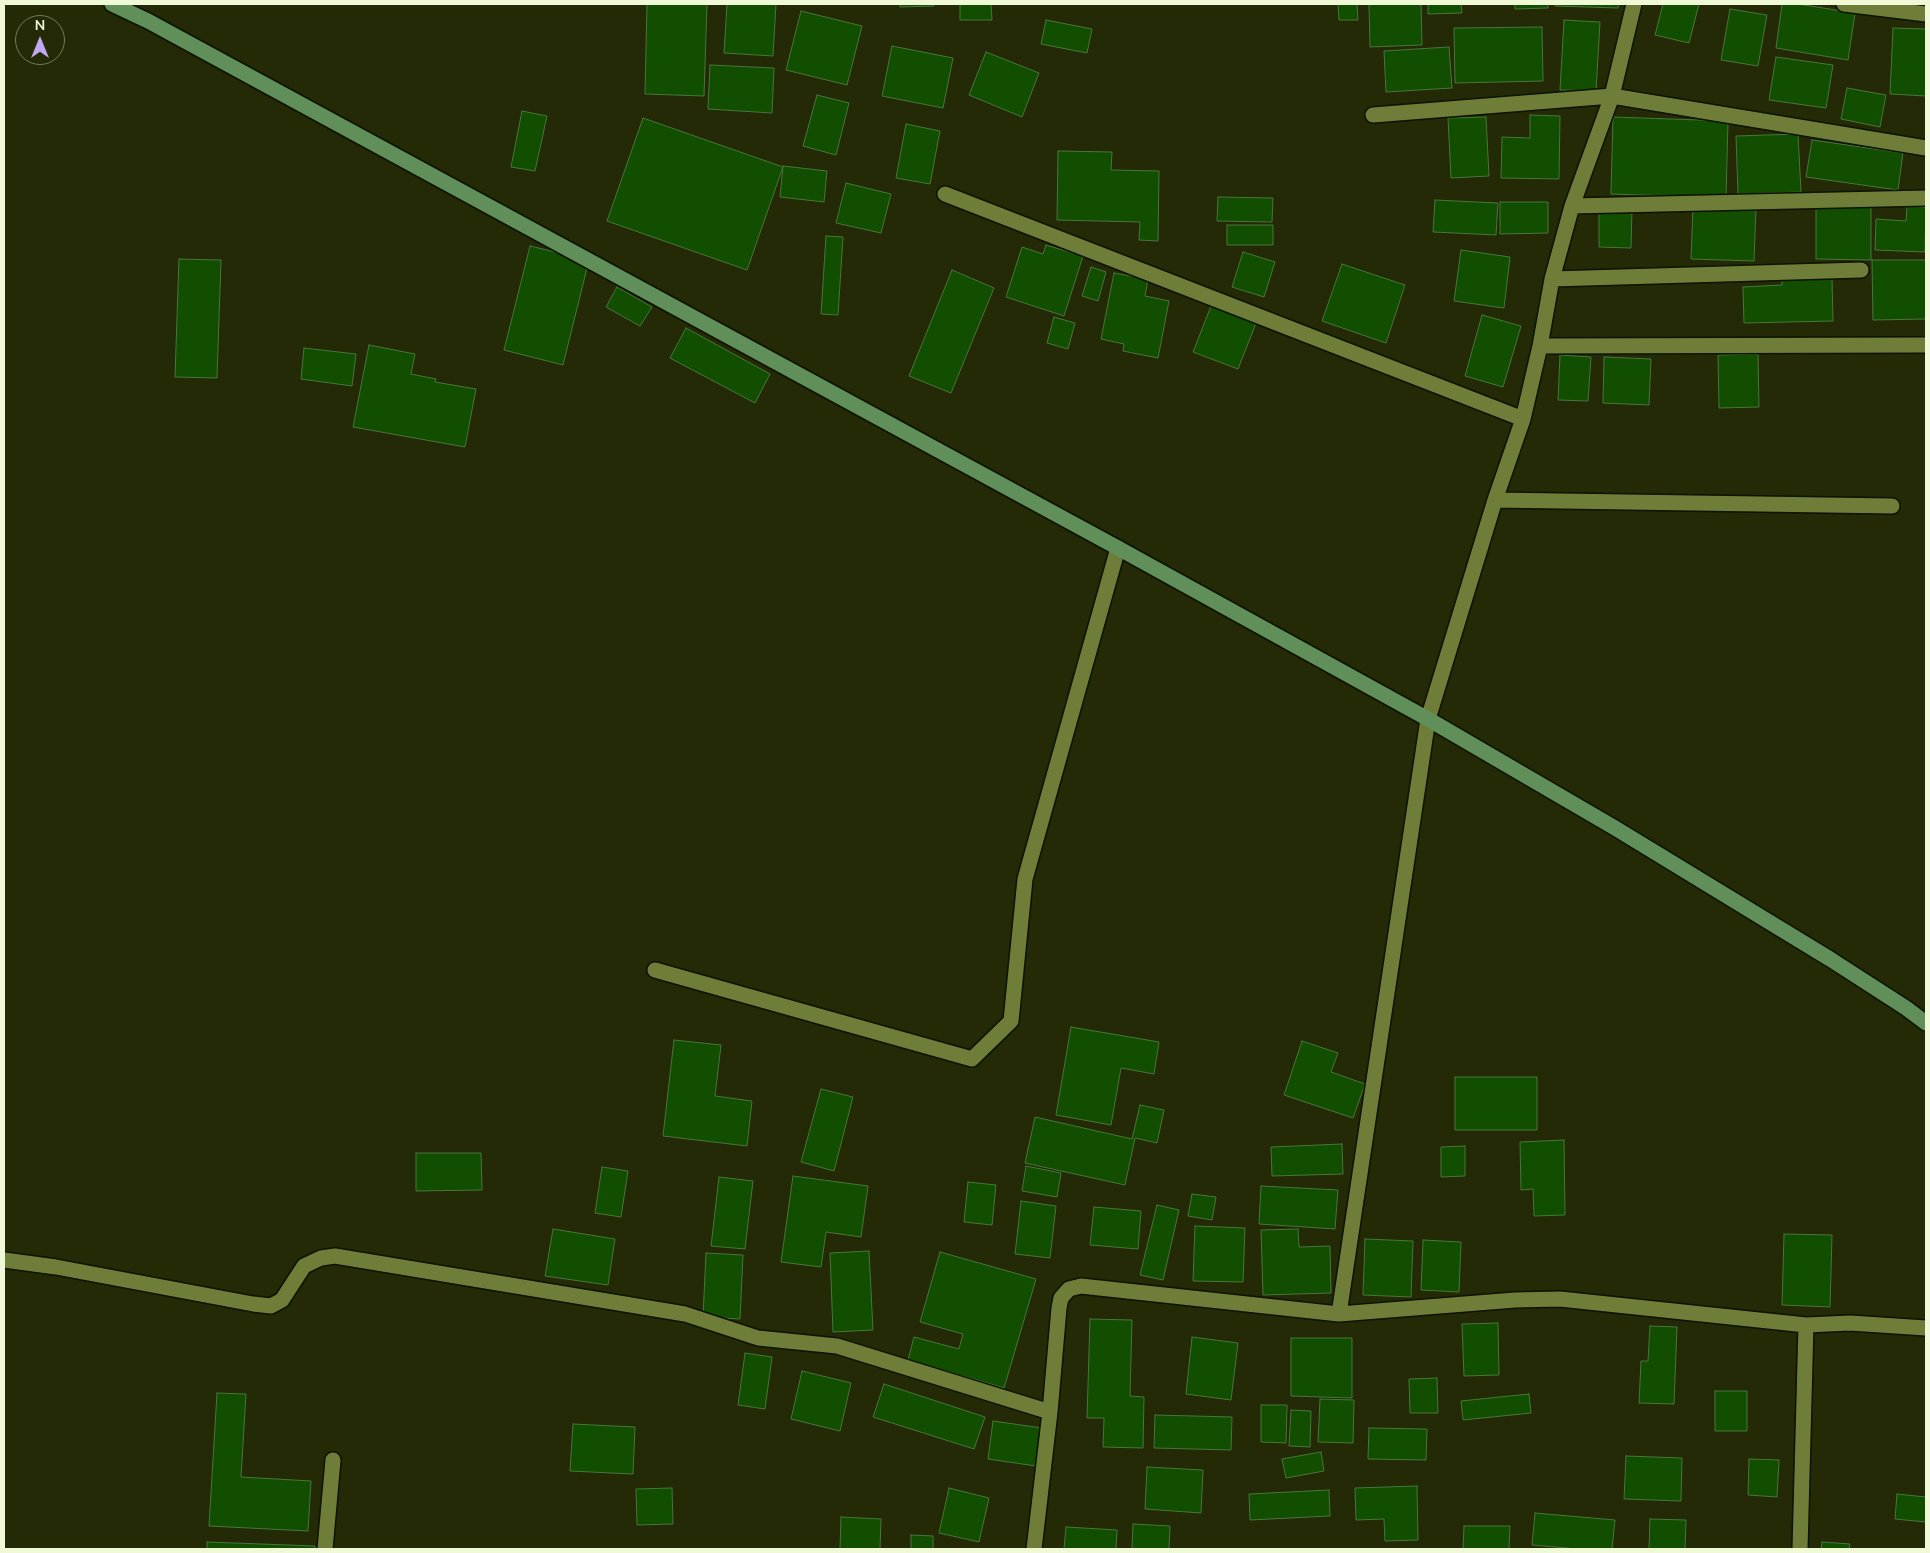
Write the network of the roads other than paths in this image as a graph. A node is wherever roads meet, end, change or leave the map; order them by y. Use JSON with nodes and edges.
{"nodes":[{"id":1,"x":112,"y":4,"type":"edge"},
{"id":2,"x":1634,"y":4,"type":"edge"},
{"id":3,"x":1844,"y":4,"type":"edge"},
{"id":4,"x":1926,"y":14,"type":"edge"},
{"id":5,"x":1612,"y":96,"type":"junction"},
{"id":6,"x":1373,"y":115,"type":"dead end"},
{"id":7,"x":1926,"y":148,"type":"edge"},
{"id":8,"x":945,"y":194,"type":"dead end"},
{"id":9,"x":1926,"y":198,"type":"edge"},
{"id":10,"x":1572,"y":206,"type":"junction"},
{"id":11,"x":1861,"y":270,"type":"dead end"},
{"id":12,"x":1552,"y":279,"type":"junction"},
{"id":13,"x":1926,"y":345,"type":"edge"},
{"id":14,"x":1540,"y":346,"type":"junction"},
{"id":15,"x":1523,"y":418,"type":"junction"},
{"id":16,"x":1495,"y":500,"type":"junction"},
{"id":17,"x":1892,"y":506,"type":"dead end"},
{"id":18,"x":1118,"y":548,"type":"junction"},
{"id":19,"x":1428,"y":719,"type":"junction"},
{"id":20,"x":655,"y":970,"type":"dead end"},
{"id":21,"x":1926,"y":1023,"type":"edge"},
{"id":22,"x":4,"y":1260,"type":"edge"},
{"id":23,"x":1339,"y":1314,"type":"junction"},
{"id":24,"x":1806,"y":1325,"type":"junction"},
{"id":25,"x":1926,"y":1328,"type":"edge"},
{"id":26,"x":1050,"y":1412,"type":"junction"},
{"id":27,"x":333,"y":1460,"type":"dead end"},
{"id":28,"x":325,"y":1549,"type":"edge"},
{"id":29,"x":1034,"y":1549,"type":"edge"},
{"id":30,"x":1800,"y":1549,"type":"edge"}],
"edges":[{"from":1,"to":18,"type":"street"},
{"from":2,"to":5,"type":"street"},
{"from":3,"to":4,"type":"street"},
{"from":5,"to":6,"type":"street"},
{"from":5,"to":7,"type":"street"},
{"from":5,"to":10,"type":"street"},
{"from":8,"to":15,"type":"street"},
{"from":9,"to":10,"type":"street"},
{"from":10,"to":12,"type":"street"},
{"from":11,"to":12,"type":"street"},
{"from":12,"to":14,"type":"street"},
{"from":13,"to":14,"type":"street"},
{"from":14,"to":15,"type":"street"},
{"from":15,"to":16,"type":"street"},
{"from":16,"to":17,"type":"street"},
{"from":16,"to":19,"type":"street"},
{"from":18,"to":19,"type":"street"},
{"from":18,"to":20,"type":"street"},
{"from":19,"to":21,"type":"street"},
{"from":19,"to":23,"type":"street"},
{"from":22,"to":26,"type":"street"},
{"from":23,"to":24,"type":"street"},
{"from":23,"to":26,"type":"street"},
{"from":24,"to":25,"type":"street"},
{"from":24,"to":30,"type":"street"},
{"from":26,"to":29,"type":"street"},
{"from":27,"to":28,"type":"street"}]}
